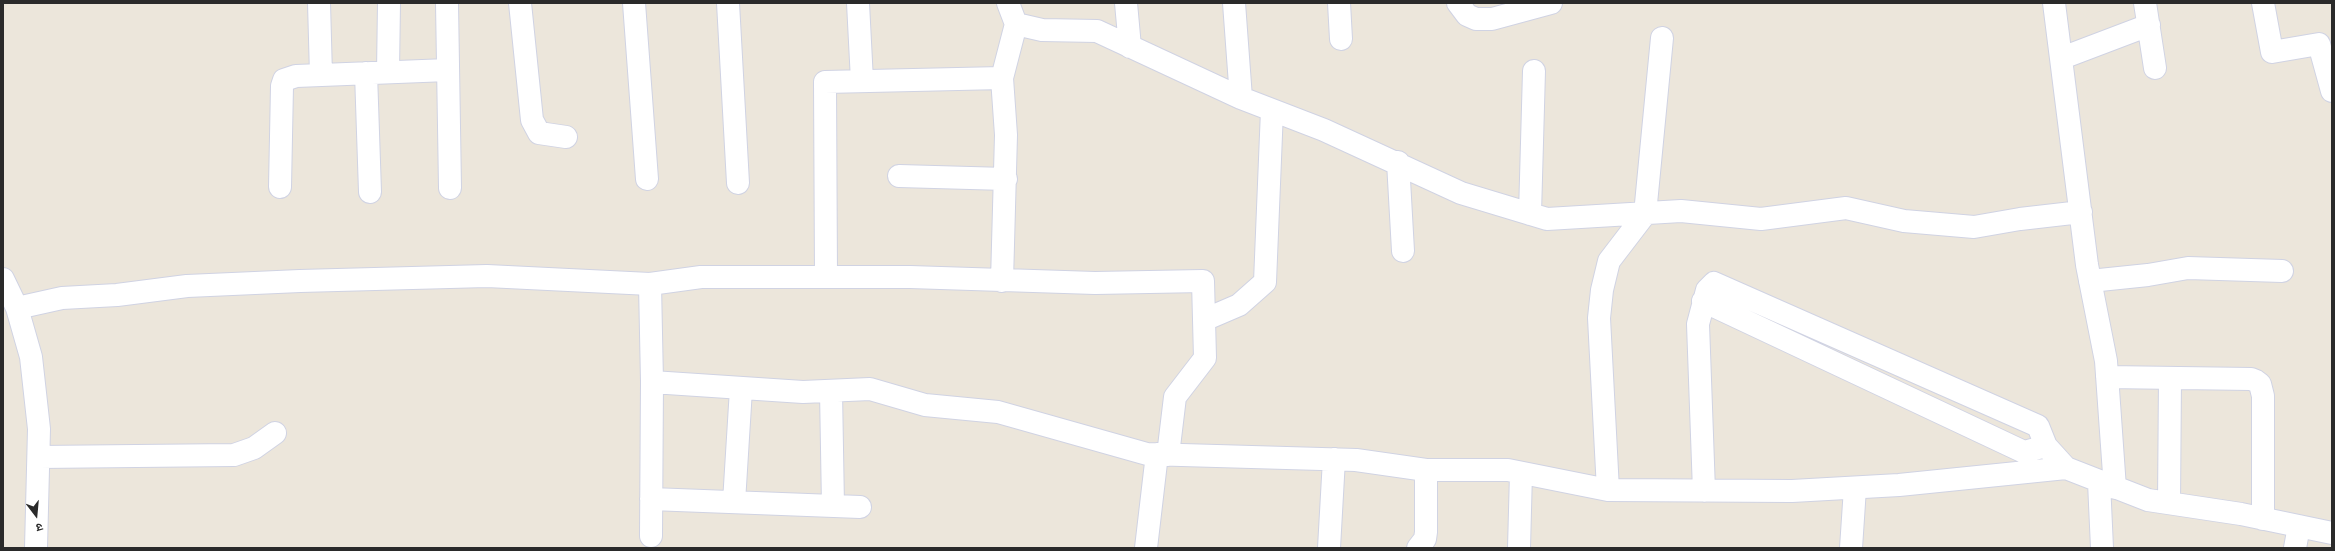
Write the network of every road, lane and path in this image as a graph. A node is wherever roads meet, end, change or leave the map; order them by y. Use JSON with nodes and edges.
{"nodes":[{"id":1,"x":319,"y":3,"type":"edge"},
{"id":2,"x":389,"y":3,"type":"edge"},
{"id":3,"x":447,"y":3,"type":"edge"},
{"id":4,"x":520,"y":3,"type":"edge"},
{"id":5,"x":634,"y":3,"type":"edge"},
{"id":6,"x":728,"y":3,"type":"edge"},
{"id":7,"x":858,"y":3,"type":"edge"},
{"id":8,"x":1008,"y":3,"type":"edge"},
{"id":9,"x":1126,"y":3,"type":"edge"},
{"id":10,"x":1234,"y":3,"type":"edge"},
{"id":11,"x":1340,"y":3,"type":"edge"},
{"id":12,"x":1458,"y":3,"type":"edge"},
{"id":13,"x":1551,"y":3,"type":"edge"},
{"id":14,"x":2054,"y":3,"type":"edge"},
{"id":15,"x":2146,"y":3,"type":"edge"},
{"id":16,"x":2263,"y":3,"type":"edge"},
{"id":17,"x":1016,"y":24,"type":"junction"},
{"id":18,"x":2149,"y":25,"type":"junction"},
{"id":19,"x":1662,"y":38,"type":"dead end"},
{"id":20,"x":1341,"y":39,"type":"dead end"},
{"id":21,"x":1130,"y":47,"type":"junction"},
{"id":22,"x":2062,"y":58,"type":"junction"},
{"id":23,"x":2156,"y":68,"type":"dead end"},
{"id":24,"x":448,"y":70,"type":"junction"},
{"id":25,"x":1534,"y":71,"type":"dead end"},
{"id":26,"x":388,"y":72,"type":"junction"},
{"id":27,"x":366,"y":73,"type":"junction"},
{"id":28,"x":321,"y":74,"type":"junction"},
{"id":29,"x":1002,"y":78,"type":"junction"},
{"id":30,"x":862,"y":81,"type":"junction"},
{"id":31,"x":2332,"y":91,"type":"edge"},
{"id":32,"x":1241,"y":98,"type":"junction"},
{"id":33,"x":1272,"y":110,"type":"junction"},
{"id":34,"x":566,"y":137,"type":"dead end"},
{"id":35,"x":1398,"y":162,"type":"junction"},
{"id":36,"x":899,"y":176,"type":"dead end"},
{"id":37,"x":647,"y":179,"type":"dead end"},
{"id":38,"x":1006,"y":179,"type":"junction"},
{"id":39,"x":738,"y":183,"type":"dead end"},
{"id":40,"x":280,"y":187,"type":"dead end"},
{"id":41,"x":450,"y":188,"type":"dead end"},
{"id":42,"x":370,"y":192,"type":"dead end"},
{"id":43,"x":2081,"y":212,"type":"junction"},
{"id":44,"x":1530,"y":214,"type":"junction"},
{"id":45,"x":1645,"y":214,"type":"junction"},
{"id":46,"x":1403,"y":251,"type":"dead end"},
{"id":47,"x":2282,"y":271,"type":"dead end"},
{"id":48,"x":826,"y":277,"type":"junction"},
{"id":49,"x":3,"y":279,"type":"edge"},
{"id":50,"x":1002,"y":281,"type":"junction"},
{"id":51,"x":2090,"y":281,"type":"junction"},
{"id":52,"x":650,"y":284,"type":"junction"},
{"id":53,"x":1703,"y":301,"type":"junction"},
{"id":54,"x":13,"y":315,"type":"edge"},
{"id":55,"x":1204,"y":320,"type":"junction"},
{"id":56,"x":1879,"y":355,"type":"junction"},
{"id":57,"x":2107,"y":377,"type":"junction"},
{"id":58,"x":2170,"y":378,"type":"junction"},
{"id":59,"x":1868,"y":380,"type":"junction"},
{"id":60,"x":652,"y":382,"type":"junction"},
{"id":61,"x":741,"y":389,"type":"junction"},
{"id":62,"x":831,"y":390,"type":"junction"},
{"id":63,"x":275,"y":434,"type":"dead end"},
{"id":64,"x":2046,"y":446,"type":"junction"},
{"id":65,"x":1162,"y":454,"type":"junction"},
{"id":66,"x":39,"y":457,"type":"junction"},
{"id":67,"x":1334,"y":459,"type":"junction"},
{"id":68,"x":2066,"y":468,"type":"junction"},
{"id":69,"x":1426,"y":470,"type":"junction"},
{"id":70,"x":1521,"y":473,"type":"junction"},
{"id":71,"x":2107,"y":485,"type":"junction"},
{"id":72,"x":1854,"y":488,"type":"junction"},
{"id":73,"x":1608,"y":490,"type":"junction"},
{"id":74,"x":1704,"y":491,"type":"junction"},
{"id":75,"x":651,"y":499,"type":"junction"},
{"id":76,"x":734,"y":502,"type":"junction"},
{"id":77,"x":2169,"y":503,"type":"junction"},
{"id":78,"x":833,"y":506,"type":"junction"},
{"id":79,"x":860,"y":507,"type":"dead end"},
{"id":80,"x":2263,"y":519,"type":"junction"},
{"id":81,"x":2299,"y":526,"type":"junction"},
{"id":82,"x":2332,"y":533,"type":"edge"},
{"id":83,"x":651,"y":536,"type":"dead end"},
{"id":84,"x":36,"y":548,"type":"edge"},
{"id":85,"x":1146,"y":548,"type":"edge"},
{"id":86,"x":1329,"y":548,"type":"edge"},
{"id":87,"x":1418,"y":548,"type":"edge"},
{"id":88,"x":1519,"y":548,"type":"edge"},
{"id":89,"x":1851,"y":548,"type":"edge"},
{"id":90,"x":2102,"y":548,"type":"edge"},
{"id":91,"x":2295,"y":548,"type":"edge"}],
"edges":[{"from":1,"to":28,"type":"street"},
{"from":2,"to":26,"type":"street"},
{"from":3,"to":24,"type":"street"},
{"from":4,"to":34,"type":"street"},
{"from":5,"to":37,"type":"street"},
{"from":6,"to":39,"type":"street"},
{"from":7,"to":30,"type":"street"},
{"from":8,"to":17,"type":"street"},
{"from":9,"to":21,"type":"street"},
{"from":10,"to":32,"type":"street"},
{"from":11,"to":20,"type":"street"},
{"from":12,"to":13,"type":"street"},
{"from":14,"to":22,"type":"street"},
{"from":15,"to":18,"type":"street"},
{"from":16,"to":31,"type":"street"},
{"from":17,"to":21,"type":"street"},
{"from":17,"to":29,"type":"street"},
{"from":18,"to":22,"type":"street"},
{"from":18,"to":23,"type":"street"},
{"from":19,"to":45,"type":"street"},
{"from":21,"to":32,"type":"street"},
{"from":22,"to":43,"type":"street"},
{"from":24,"to":26,"type":"street"},
{"from":24,"to":41,"type":"street"},
{"from":25,"to":44,"type":"street"},
{"from":26,"to":27,"type":"street"},
{"from":27,"to":28,"type":"street"},
{"from":27,"to":42,"type":"street"},
{"from":28,"to":40,"type":"street"},
{"from":29,"to":30,"type":"street"},
{"from":29,"to":38,"type":"street"},
{"from":30,"to":48,"type":"street"},
{"from":32,"to":33,"type":"street"},
{"from":33,"to":35,"type":"street"},
{"from":33,"to":55,"type":"street"},
{"from":35,"to":44,"type":"street"},
{"from":35,"to":46,"type":"street"},
{"from":36,"to":38,"type":"street"},
{"from":38,"to":50,"type":"street"},
{"from":43,"to":45,"type":"street"},
{"from":43,"to":51,"type":"street"},
{"from":44,"to":45,"type":"street"},
{"from":45,"to":73,"type":"street"},
{"from":47,"to":51,"type":"street"},
{"from":48,"to":50,"type":"street"},
{"from":48,"to":52,"type":"street"},
{"from":49,"to":54,"type":"street"},
{"from":50,"to":55,"type":"street"},
{"from":51,"to":57,"type":"street"},
{"from":52,"to":54,"type":"street"},
{"from":52,"to":60,"type":"street"},
{"from":53,"to":56,"type":"street"},
{"from":53,"to":59,"type":"street"},
{"from":53,"to":74,"type":"street"},
{"from":54,"to":66,"type":"street"},
{"from":55,"to":65,"type":"street"},
{"from":56,"to":59,"type":"street"},
{"from":56,"to":64,"type":"street"},
{"from":57,"to":58,"type":"street"},
{"from":57,"to":71,"type":"street"},
{"from":58,"to":77,"type":"street"},
{"from":58,"to":80,"type":"street"},
{"from":59,"to":64,"type":"street"},
{"from":60,"to":61,"type":"street"},
{"from":60,"to":75,"type":"street"},
{"from":61,"to":62,"type":"street"},
{"from":61,"to":76,"type":"street"},
{"from":62,"to":65,"type":"street"},
{"from":62,"to":78,"type":"street"},
{"from":63,"to":66,"type":"street"},
{"from":64,"to":68,"type":"street"},
{"from":65,"to":67,"type":"street"},
{"from":65,"to":85,"type":"street"},
{"from":66,"to":84,"type":"street"},
{"from":67,"to":69,"type":"street"},
{"from":67,"to":86,"type":"street"},
{"from":68,"to":71,"type":"street"},
{"from":68,"to":72,"type":"street"},
{"from":69,"to":70,"type":"street"},
{"from":69,"to":87,"type":"street"},
{"from":70,"to":73,"type":"street"},
{"from":70,"to":88,"type":"street"},
{"from":71,"to":77,"type":"street"},
{"from":71,"to":90,"type":"street"},
{"from":72,"to":74,"type":"street"},
{"from":72,"to":89,"type":"street"},
{"from":73,"to":74,"type":"street"},
{"from":75,"to":76,"type":"street"},
{"from":75,"to":83,"type":"street"},
{"from":76,"to":78,"type":"street"},
{"from":77,"to":80,"type":"street"},
{"from":78,"to":79,"type":"street"},
{"from":80,"to":81,"type":"street"},
{"from":81,"to":82,"type":"street"},
{"from":81,"to":91,"type":"street"}]}
